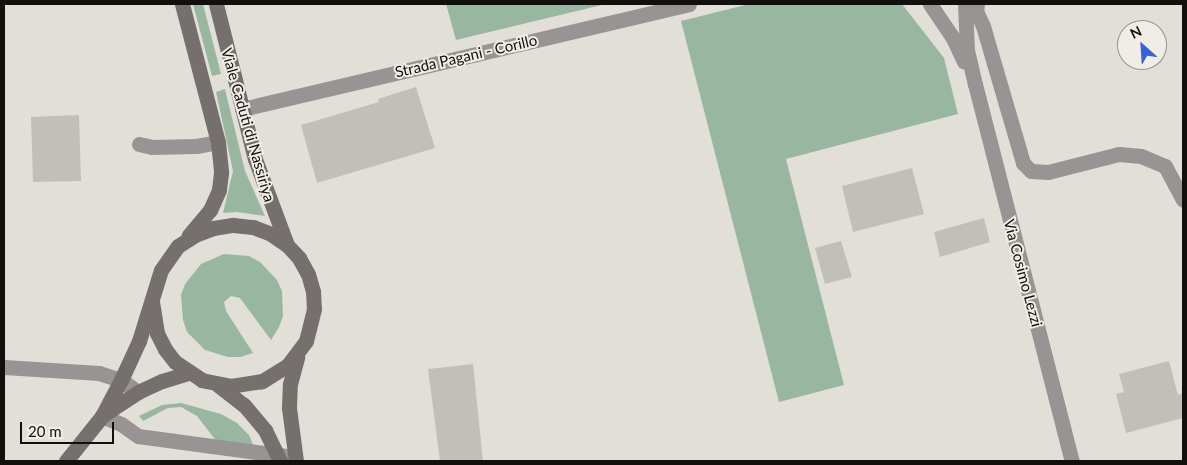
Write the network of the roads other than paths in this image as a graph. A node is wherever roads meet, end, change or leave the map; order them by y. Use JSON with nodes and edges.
{"nodes":[{"id":1,"x":182,"y":4,"type":"edge"},
{"id":2,"x":216,"y":4,"type":"edge"},
{"id":3,"x":690,"y":4,"type":"edge"},
{"id":4,"x":930,"y":4,"type":"edge"},
{"id":5,"x":965,"y":4,"type":"edge"},
{"id":6,"x":977,"y":4,"type":"edge"},
{"id":7,"x":974,"y":84,"type":"junction"},
{"id":8,"x":242,"y":109,"type":"junction"},
{"id":9,"x":218,"y":142,"type":"junction"},
{"id":10,"x":139,"y":144,"type":"dead end"},
{"id":11,"x":1183,"y":200,"type":"edge"},
{"id":12,"x":287,"y":245,"type":"junction"},
{"id":13,"x":178,"y":246,"type":"junction"},
{"id":14,"x":152,"y":300,"type":"junction"},
{"id":15,"x":298,"y":354,"type":"junction"},
{"id":16,"x":4,"y":367,"type":"edge"},
{"id":17,"x":188,"y":373,"type":"junction"},
{"id":18,"x":121,"y":380,"type":"junction"},
{"id":19,"x":217,"y":384,"type":"junction"},
{"id":20,"x":138,"y":392,"type":"junction"},
{"id":21,"x":102,"y":416,"type":"junction"},
{"id":22,"x":278,"y":458,"type":"edge"},
{"id":23,"x":296,"y":459,"type":"edge"},
{"id":24,"x":66,"y":461,"type":"edge"},
{"id":25,"x":1072,"y":461,"type":"edge"}],
"edges":[{"from":1,"to":9,"type":"main road","name":"Viale Caduti di Nassiriya"},
{"from":2,"to":8,"type":"main road","name":"Viale Caduti di Nassiriya"},
{"from":3,"to":8,"type":"street","name":"Strada Pagani - Corillo"},
{"from":4,"to":7,"type":"street","name":"Via Cosimo Lezzi"},
{"from":5,"to":7,"type":"street","name":"Via Cosimo Lezzi"},
{"from":6,"to":11,"type":"street"},
{"from":7,"to":25,"type":"street","name":"Via Cosimo Lezzi"},
{"from":8,"to":12,"type":"main road","name":"Viale Caduti di Nassiriya"},
{"from":9,"to":10,"type":"street"},
{"from":9,"to":13,"type":"main road","name":"Viale Caduti di Nassiriya"},
{"from":12,"to":13,"type":"main road"},
{"from":12,"to":15,"type":"main road"},
{"from":13,"to":14,"type":"main road"},
{"from":14,"to":17,"type":"main road"},
{"from":14,"to":18,"type":"main road"},
{"from":15,"to":19,"type":"main road"},
{"from":15,"to":23,"type":"main road"},
{"from":16,"to":18,"type":"street"},
{"from":17,"to":19,"type":"main road"},
{"from":17,"to":20,"type":"main road"},
{"from":18,"to":20,"type":"street"},
{"from":18,"to":21,"type":"main road"},
{"from":19,"to":22,"type":"main road"},
{"from":20,"to":21,"type":"main road"},
{"from":21,"to":22,"type":"street"},
{"from":21,"to":24,"type":"main road"},
{"from":22,"to":23,"type":"street"}]}
